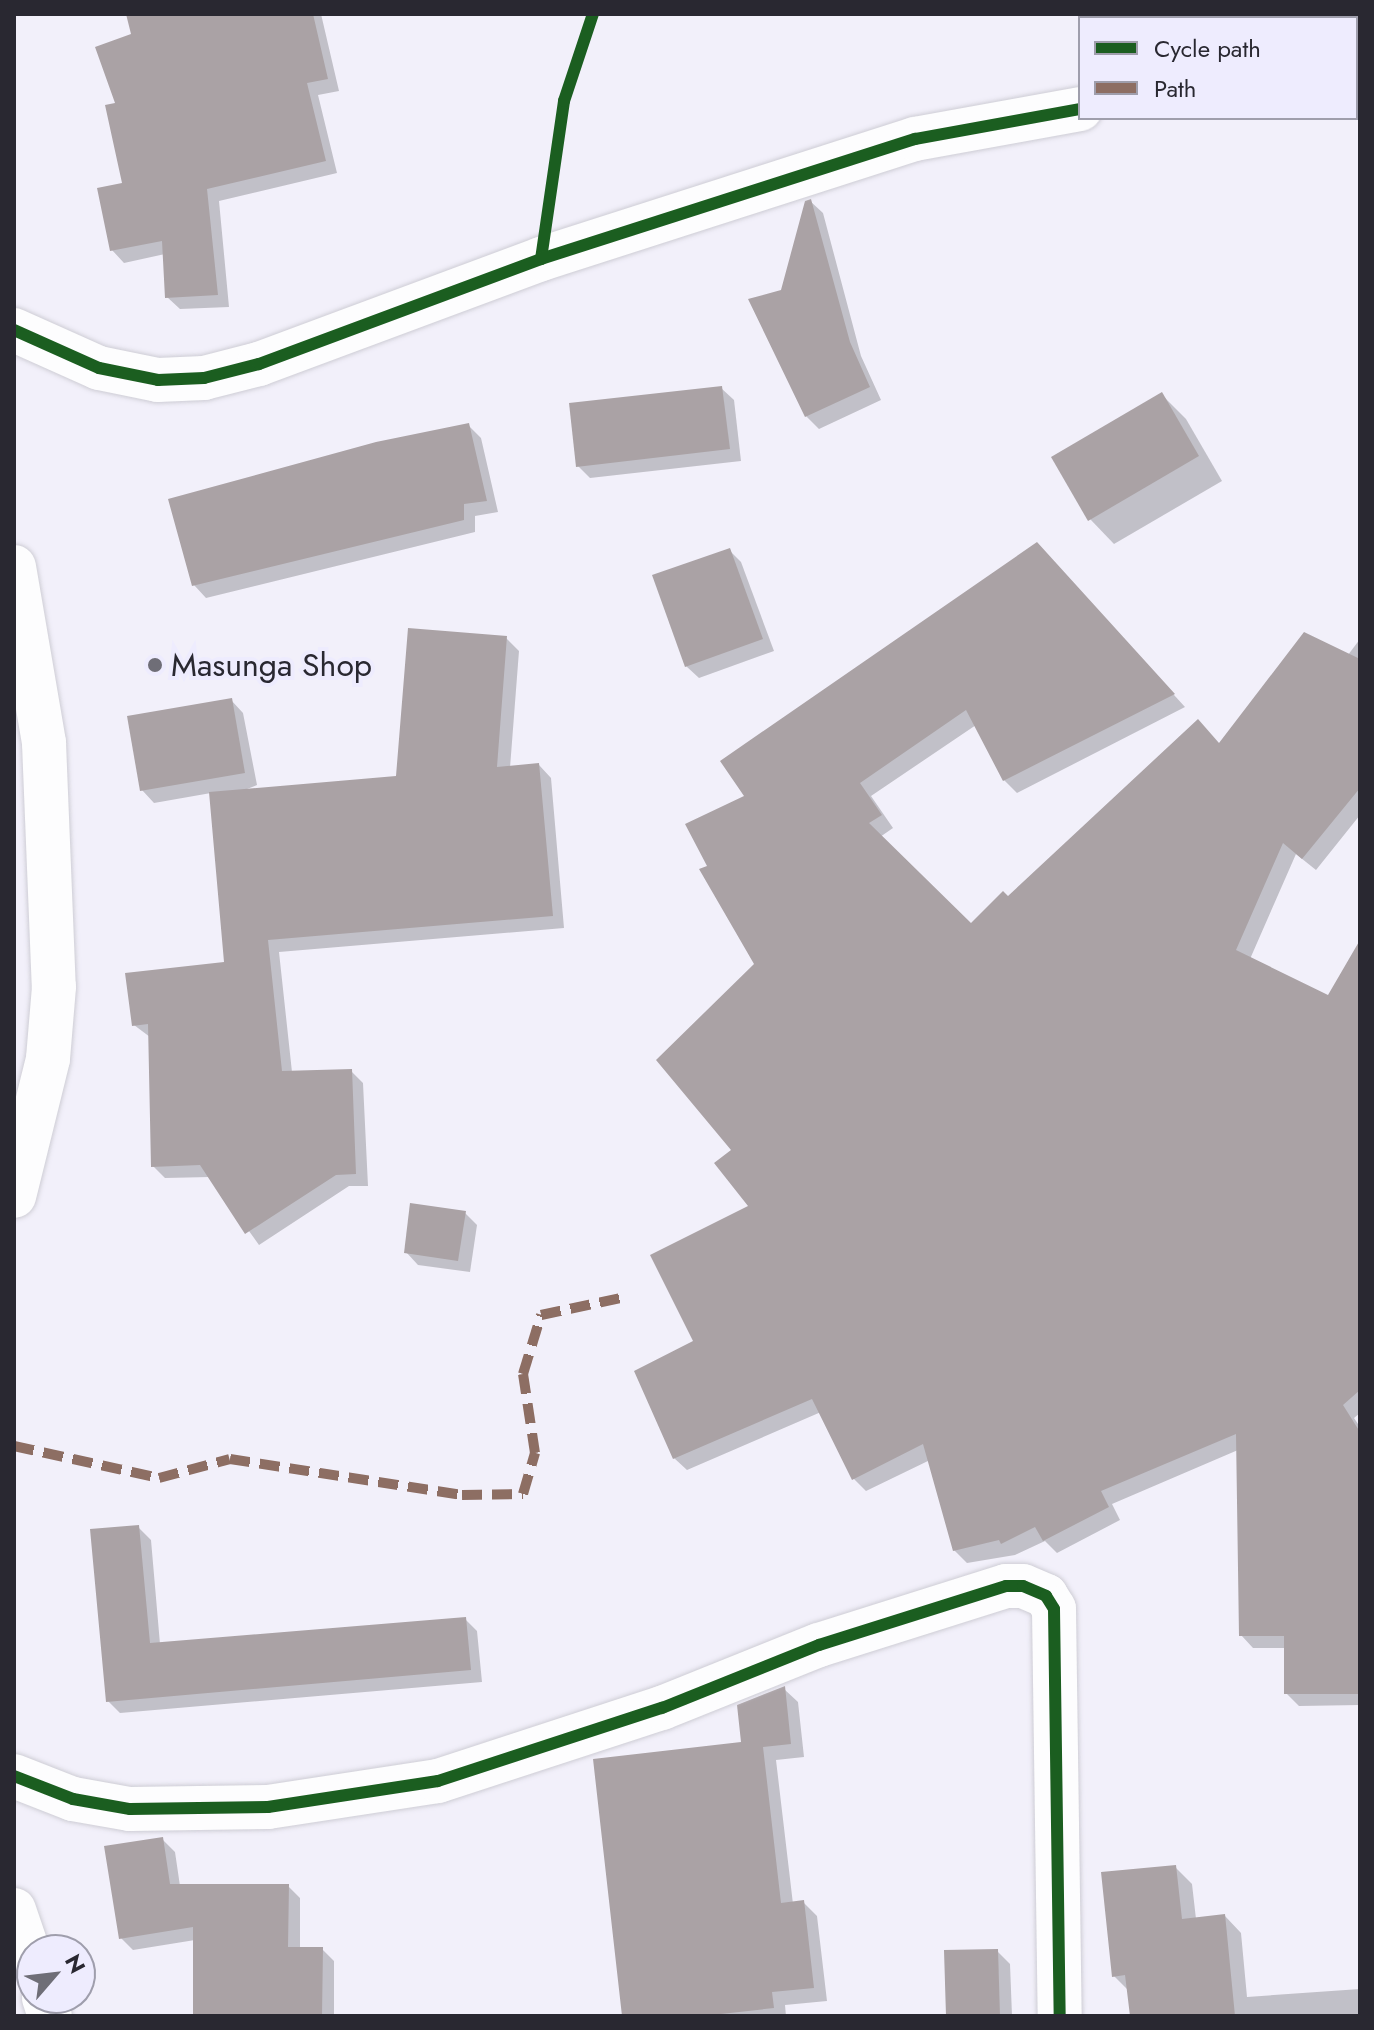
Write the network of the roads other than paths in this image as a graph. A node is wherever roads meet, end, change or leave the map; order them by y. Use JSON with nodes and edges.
{"nodes":[{"id":1,"x":1078,"y":109,"type":"edge"},
{"id":2,"x":14,"y":330,"type":"edge"},
{"id":3,"x":14,"y":567,"type":"edge"},
{"id":4,"x":29,"y":750,"type":"edge"},
{"id":5,"x":14,"y":1196,"type":"edge"},
{"id":6,"x":14,"y":1776,"type":"edge"},
{"id":7,"x":14,"y":1910,"type":"edge"},
{"id":8,"x":22,"y":1934,"type":"edge"},
{"id":9,"x":1060,"y":2016,"type":"edge"}],
"edges":[{"from":1,"to":2,"type":"street"},
{"from":3,"to":4,"type":"street"},
{"from":4,"to":5,"type":"street"},
{"from":6,"to":9,"type":"street"},
{"from":7,"to":8,"type":"street"}]}
